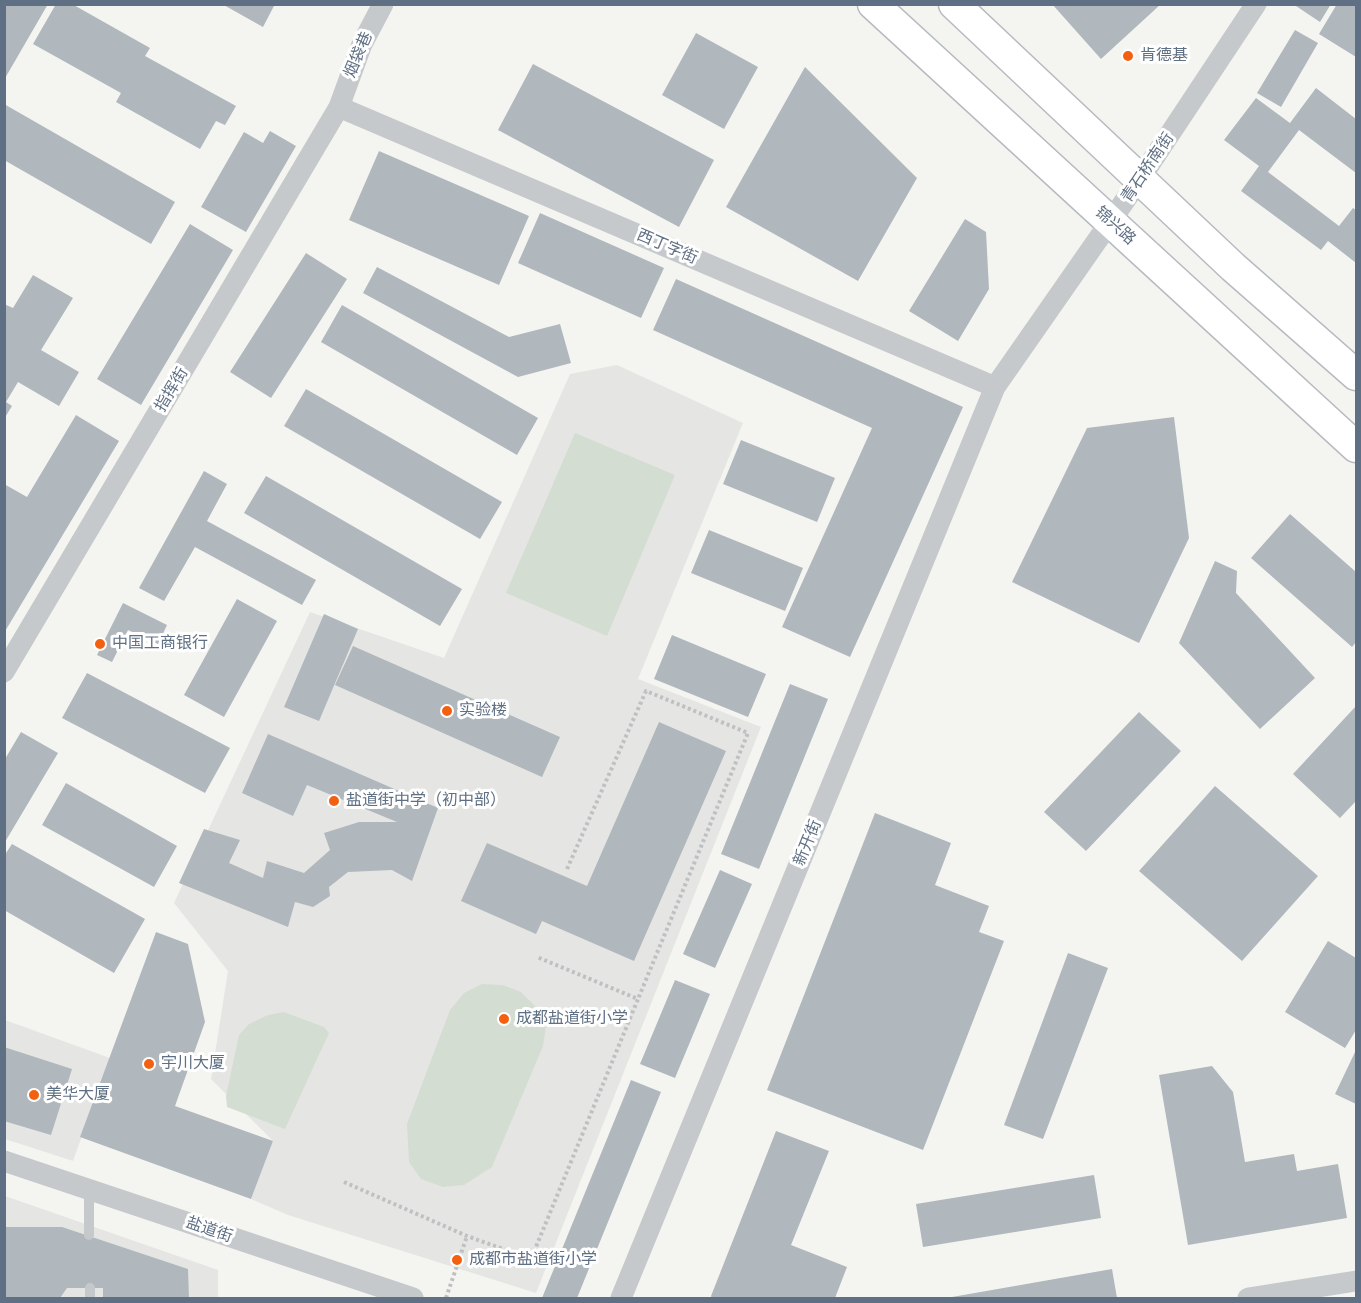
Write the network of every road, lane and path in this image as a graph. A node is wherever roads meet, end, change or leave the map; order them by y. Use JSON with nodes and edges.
{"nodes":[{"id":1,"x":383,"y":4,"type":"edge"},
{"id":2,"x":873,"y":4,"type":"edge"},
{"id":3,"x":954,"y":4,"type":"edge"},
{"id":4,"x":1256,"y":4,"type":"edge"},
{"id":5,"x":339,"y":107,"type":"junction"},
{"id":6,"x":1140,"y":179,"type":"junction"},
{"id":7,"x":1111,"y":222,"type":"junction"},
{"id":8,"x":1356,"y":375,"type":"edge"},
{"id":9,"x":995,"y":387,"type":"junction"},
{"id":10,"x":1356,"y":447,"type":"edge"},
{"id":11,"x":4,"y":672,"type":"edge"},
{"id":12,"x":567,"y":869,"type":"dead end"},
{"id":13,"x":537,"y":957,"type":"dead end"},
{"id":14,"x":638,"y":999,"type":"junction"},
{"id":15,"x":4,"y":1161,"type":"edge"},
{"id":16,"x":344,"y":1182,"type":"dead end"},
{"id":17,"x":89,"y":1190,"type":"junction"},
{"id":18,"x":88,"y":1235,"type":"dead end"},
{"id":19,"x":467,"y":1236,"type":"junction"},
{"id":20,"x":1356,"y":1281,"type":"edge"},
{"id":21,"x":413,"y":1299,"type":"edge"},
{"id":22,"x":446,"y":1299,"type":"edge"},
{"id":23,"x":621,"y":1299,"type":"edge"},
{"id":24,"x":1248,"y":1299,"type":"edge"}],
"edges":[{"from":1,"to":5,"type":"street","name":"烟袋巷"},
{"from":2,"to":7,"type":"main road","name":"锦兴路"},
{"from":3,"to":6,"type":"main road"},
{"from":4,"to":6,"type":"street","name":"青石桥南街"},
{"from":5,"to":9,"type":"street","name":"西丁字街"},
{"from":5,"to":11,"type":"street","name":"指挥街"},
{"from":6,"to":7,"type":"street","name":"青石桥南街"},
{"from":6,"to":8,"type":"main road"},
{"from":7,"to":9,"type":"street","name":"青石桥南街"},
{"from":7,"to":10,"type":"main road","name":"锦兴路"},
{"from":9,"to":23,"type":"street","name":"新开街"},
{"from":12,"to":14,"type":"path"},
{"from":13,"to":14,"type":"path"},
{"from":14,"to":19,"type":"path"},
{"from":15,"to":17,"type":"street","name":"盐道街"},
{"from":16,"to":19,"type":"path"},
{"from":17,"to":18,"type":"lane"},
{"from":17,"to":21,"type":"street","name":"盐道街"},
{"from":19,"to":22,"type":"path"},
{"from":20,"to":24,"type":"street"}]}
